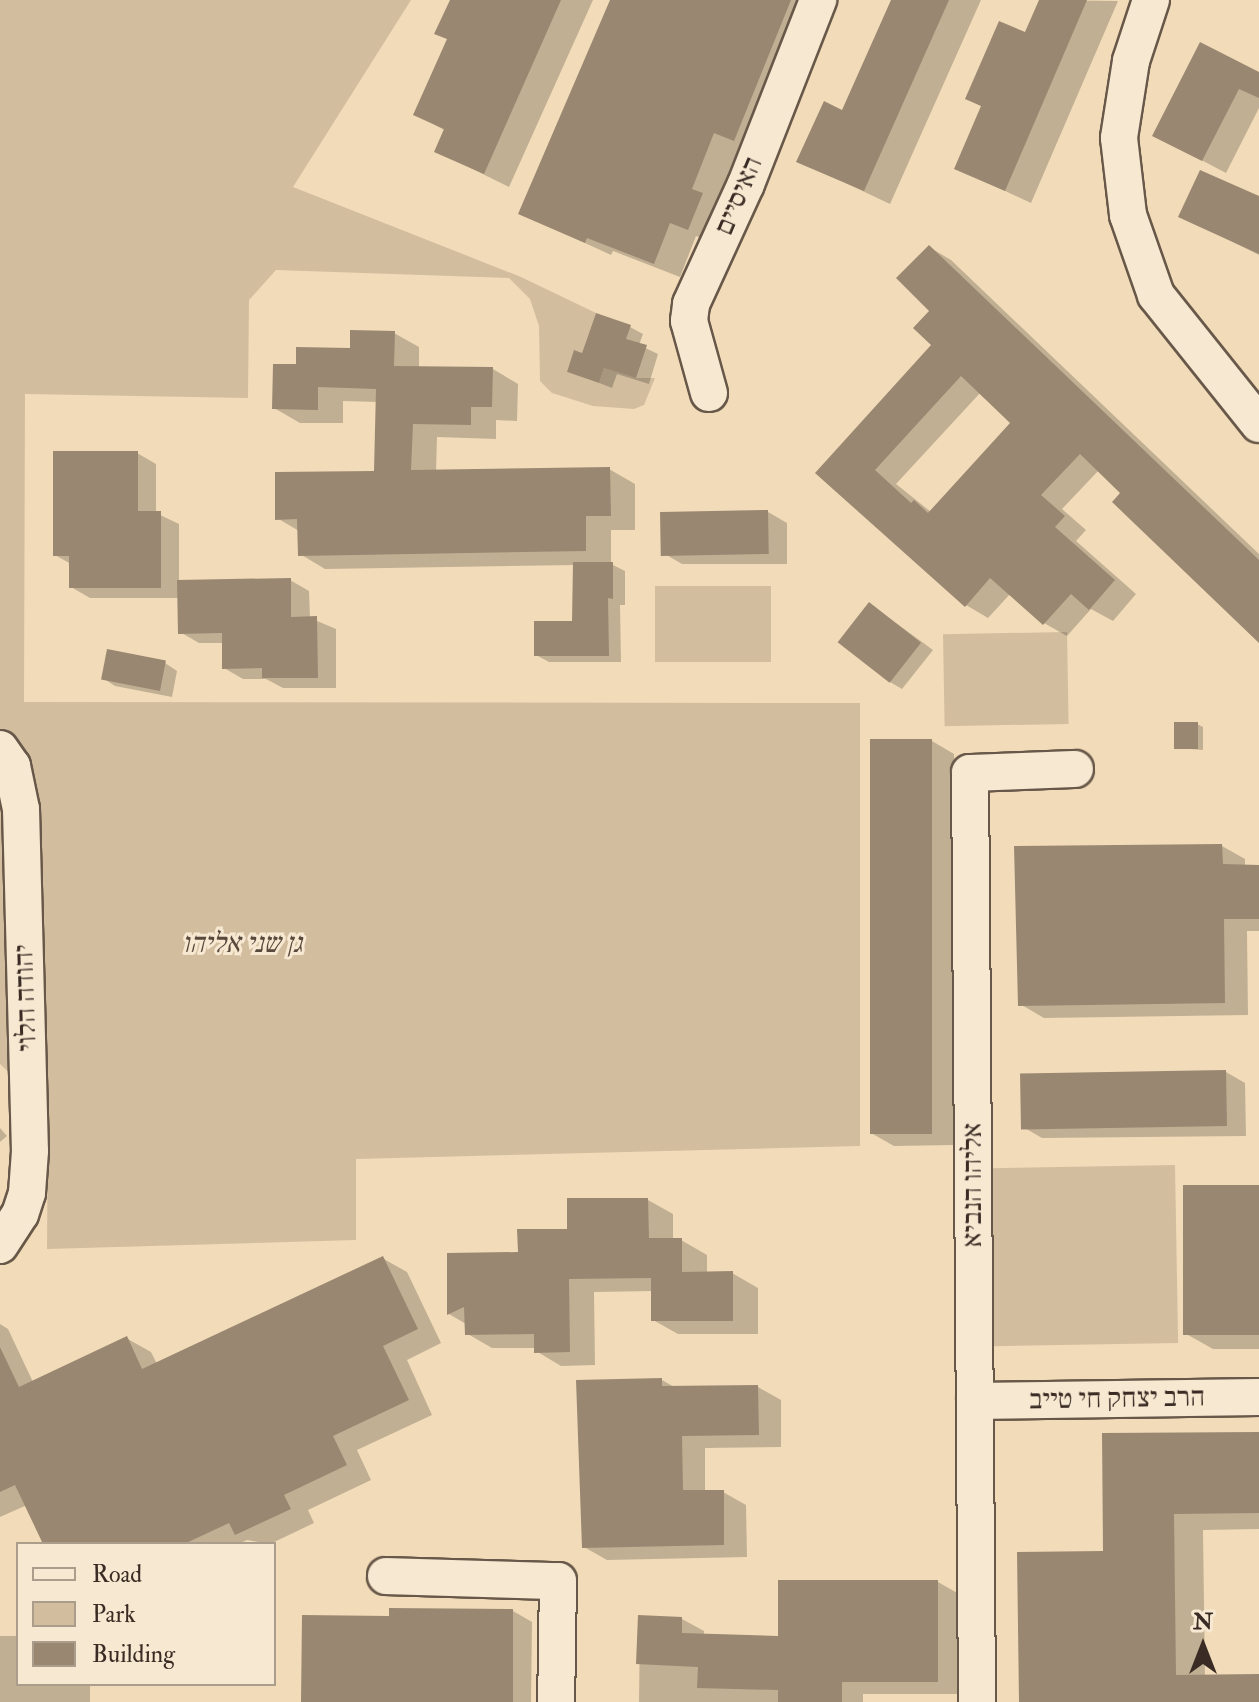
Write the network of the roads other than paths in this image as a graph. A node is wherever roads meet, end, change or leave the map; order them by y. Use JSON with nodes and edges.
{"nodes":[{"id":1,"x":818,"y":0,"type":"edge"},
{"id":2,"x":1151,"y":0,"type":"edge"},
{"id":3,"x":709,"y":393,"type":"dead end"},
{"id":4,"x":1259,"y":424,"type":"edge"},
{"id":5,"x":0,"y":749,"type":"edge"},
{"id":6,"x":1075,"y":769,"type":"dead end"},
{"id":7,"x":0,"y":1245,"type":"edge"},
{"id":8,"x":1259,"y":1397,"type":"edge"},
{"id":9,"x":975,"y":1401,"type":"junction"},
{"id":10,"x":386,"y":1576,"type":"dead end"},
{"id":11,"x":556,"y":1702,"type":"edge"},
{"id":12,"x":977,"y":1702,"type":"edge"}],
"edges":[{"from":1,"to":3,"type":"street","name":"האיסיים"},
{"from":2,"to":4,"type":"street"},
{"from":5,"to":7,"type":"street","name":"יהודה הלוי"},
{"from":6,"to":9,"type":"street","name":"אליהו הנביא"},
{"from":8,"to":9,"type":"street","name":"הרב יצחק חי טייב"},
{"from":9,"to":12,"type":"street","name":"אליהו הנביא"},
{"from":10,"to":11,"type":"street"}]}
